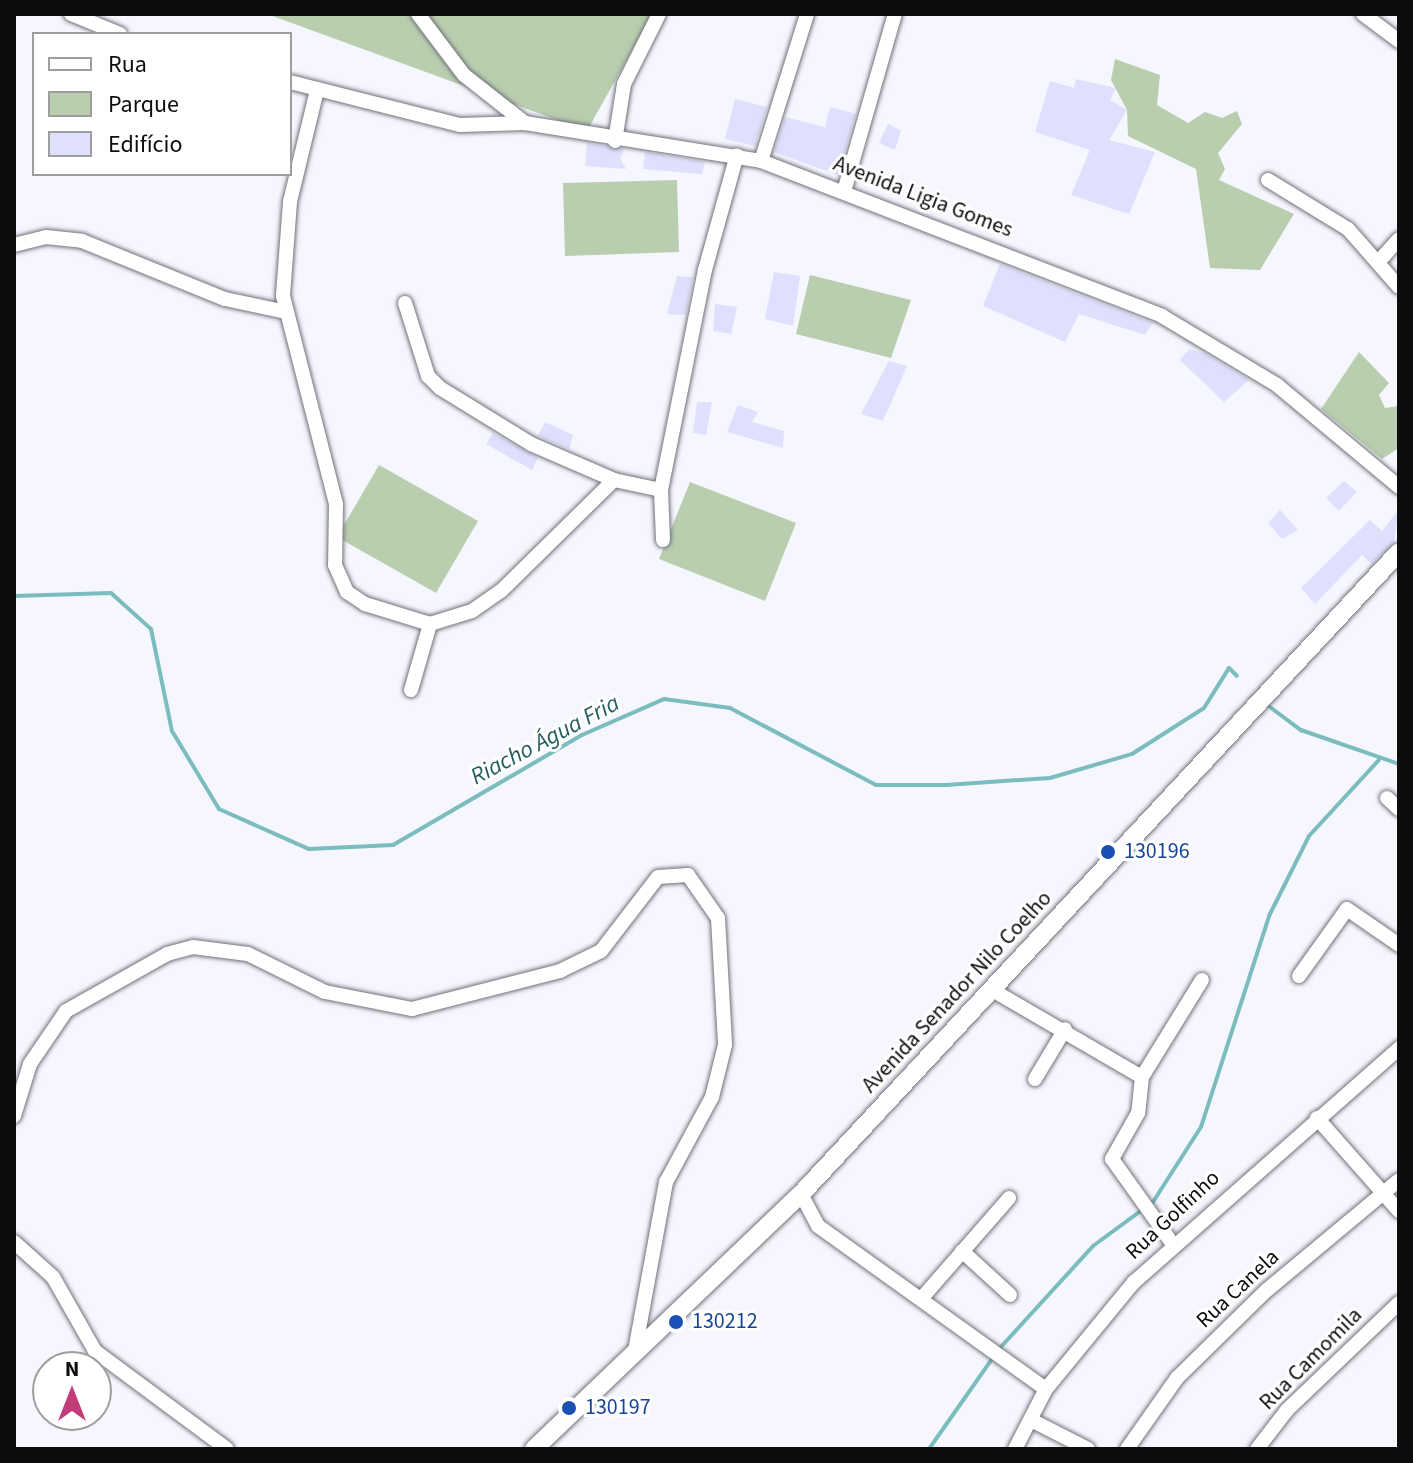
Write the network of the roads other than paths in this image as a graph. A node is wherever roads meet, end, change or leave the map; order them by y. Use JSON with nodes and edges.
{"nodes":[{"id":1,"x":71,"y":14,"type":"edge"},
{"id":2,"x":418,"y":14,"type":"edge"},
{"id":3,"x":659,"y":14,"type":"edge"},
{"id":4,"x":807,"y":14,"type":"edge"},
{"id":5,"x":895,"y":14,"type":"edge"},
{"id":6,"x":1363,"y":14,"type":"edge"},
{"id":7,"x":115,"y":32,"type":"edge"},
{"id":8,"x":1399,"y":41,"type":"edge"},
{"id":9,"x":292,"y":83,"type":"edge"},
{"id":10,"x":317,"y":90,"type":"junction"},
{"id":11,"x":525,"y":123,"type":"junction"},
{"id":12,"x":615,"y":141,"type":"junction"},
{"id":13,"x":737,"y":155,"type":"junction"},
{"id":14,"x":761,"y":161,"type":"junction"},
{"id":15,"x":1268,"y":180,"type":"dead end"},
{"id":16,"x":845,"y":188,"type":"junction"},
{"id":17,"x":1399,"y":239,"type":"edge"},
{"id":18,"x":14,"y":245,"type":"edge"},
{"id":19,"x":1380,"y":260,"type":"junction"},
{"id":20,"x":1399,"y":287,"type":"edge"},
{"id":21,"x":405,"y":303,"type":"dead end"},
{"id":22,"x":286,"y":312,"type":"junction"},
{"id":23,"x":614,"y":480,"type":"junction"},
{"id":24,"x":1399,"y":487,"type":"edge"},
{"id":25,"x":661,"y":490,"type":"junction"},
{"id":26,"x":663,"y":540,"type":"dead end"},
{"id":27,"x":1399,"y":552,"type":"edge"},
{"id":28,"x":430,"y":624,"type":"junction"},
{"id":29,"x":411,"y":690,"type":"dead end"},
{"id":30,"x":1387,"y":798,"type":"dead end"},
{"id":31,"x":1399,"y":809,"type":"edge"},
{"id":32,"x":1399,"y":945,"type":"edge"},
{"id":33,"x":1299,"y":976,"type":"dead end"},
{"id":34,"x":1202,"y":980,"type":"dead end"},
{"id":35,"x":994,"y":991,"type":"junction"},
{"id":36,"x":1065,"y":1029,"type":"junction"},
{"id":37,"x":1399,"y":1048,"type":"edge"},
{"id":38,"x":1142,"y":1077,"type":"junction"},
{"id":39,"x":1035,"y":1079,"type":"dead end"},
{"id":40,"x":14,"y":1116,"type":"edge"},
{"id":41,"x":1317,"y":1118,"type":"junction"},
{"id":42,"x":1399,"y":1180,"type":"edge"},
{"id":43,"x":1384,"y":1193,"type":"junction"},
{"id":44,"x":801,"y":1194,"type":"junction"},
{"id":45,"x":1009,"y":1198,"type":"dead end"},
{"id":46,"x":1399,"y":1211,"type":"edge"},
{"id":47,"x":14,"y":1242,"type":"edge"},
{"id":48,"x":1172,"y":1243,"type":"junction"},
{"id":49,"x":962,"y":1251,"type":"junction"},
{"id":50,"x":1010,"y":1295,"type":"dead end"},
{"id":51,"x":921,"y":1299,"type":"junction"},
{"id":52,"x":1399,"y":1303,"type":"edge"},
{"id":53,"x":635,"y":1351,"type":"junction"},
{"id":54,"x":1046,"y":1389,"type":"junction"},
{"id":55,"x":1031,"y":1420,"type":"junction"},
{"id":56,"x":227,"y":1449,"type":"edge"},
{"id":57,"x":534,"y":1449,"type":"edge"},
{"id":58,"x":1015,"y":1449,"type":"edge"},
{"id":59,"x":1088,"y":1449,"type":"edge"},
{"id":60,"x":1127,"y":1449,"type":"edge"},
{"id":61,"x":1257,"y":1449,"type":"edge"}],
"edges":[{"from":1,"to":7,"type":"street"},
{"from":2,"to":11,"type":"street","name":"Avenida Ligia Gomes"},
{"from":3,"to":12,"type":"street"},
{"from":4,"to":14,"type":"street"},
{"from":5,"to":16,"type":"street"},
{"from":6,"to":8,"type":"street"},
{"from":9,"to":10,"type":"street"},
{"from":10,"to":11,"type":"street"},
{"from":10,"to":22,"type":"street"},
{"from":11,"to":12,"type":"street","name":"Avenida Ligia Gomes"},
{"from":12,"to":13,"type":"street","name":"Avenida Ligia Gomes"},
{"from":13,"to":14,"type":"street","name":"Avenida Ligia Gomes"},
{"from":13,"to":25,"type":"street"},
{"from":14,"to":16,"type":"street","name":"Avenida Ligia Gomes"},
{"from":15,"to":19,"type":"street"},
{"from":16,"to":24,"type":"street","name":"Avenida Ligia Gomes"},
{"from":17,"to":19,"type":"street"},
{"from":18,"to":22,"type":"street"},
{"from":19,"to":20,"type":"street"},
{"from":21,"to":23,"type":"street"},
{"from":22,"to":28,"type":"street"},
{"from":23,"to":25,"type":"street"},
{"from":23,"to":28,"type":"street"},
{"from":25,"to":26,"type":"street"},
{"from":27,"to":35,"type":"main road","name":"Avenida Senador Nilo Coelho"},
{"from":28,"to":29,"type":"street"},
{"from":30,"to":31,"type":"street"},
{"from":32,"to":33,"type":"street"},
{"from":34,"to":38,"type":"street"},
{"from":35,"to":36,"type":"street"},
{"from":35,"to":44,"type":"main road","name":"Avenida Senador Nilo Coelho"},
{"from":36,"to":38,"type":"street"},
{"from":36,"to":39,"type":"street"},
{"from":37,"to":41,"type":"street","name":"Rua Golfinho"},
{"from":38,"to":48,"type":"street"},
{"from":40,"to":53,"type":"street"},
{"from":41,"to":43,"type":"street"},
{"from":41,"to":48,"type":"street","name":"Rua Golfinho"},
{"from":42,"to":43,"type":"street","name":"Rua Canela"},
{"from":43,"to":46,"type":"street"},
{"from":43,"to":60,"type":"street","name":"Rua Canela"},
{"from":44,"to":51,"type":"street"},
{"from":44,"to":53,"type":"main road","name":"Avenida Senador Nilo Coelho"},
{"from":45,"to":49,"type":"street"},
{"from":47,"to":56,"type":"street"},
{"from":48,"to":54,"type":"street","name":"Rua Golfinho"},
{"from":49,"to":50,"type":"street"},
{"from":49,"to":51,"type":"street"},
{"from":51,"to":54,"type":"street"},
{"from":52,"to":61,"type":"street","name":"Rua Camomila"},
{"from":53,"to":57,"type":"main road","name":"Avenida Senador Nilo Coelho"},
{"from":54,"to":55,"type":"street","name":"Rua Golfinho"},
{"from":55,"to":58,"type":"street","name":"Rua Golfinho"},
{"from":55,"to":59,"type":"street"}]}
